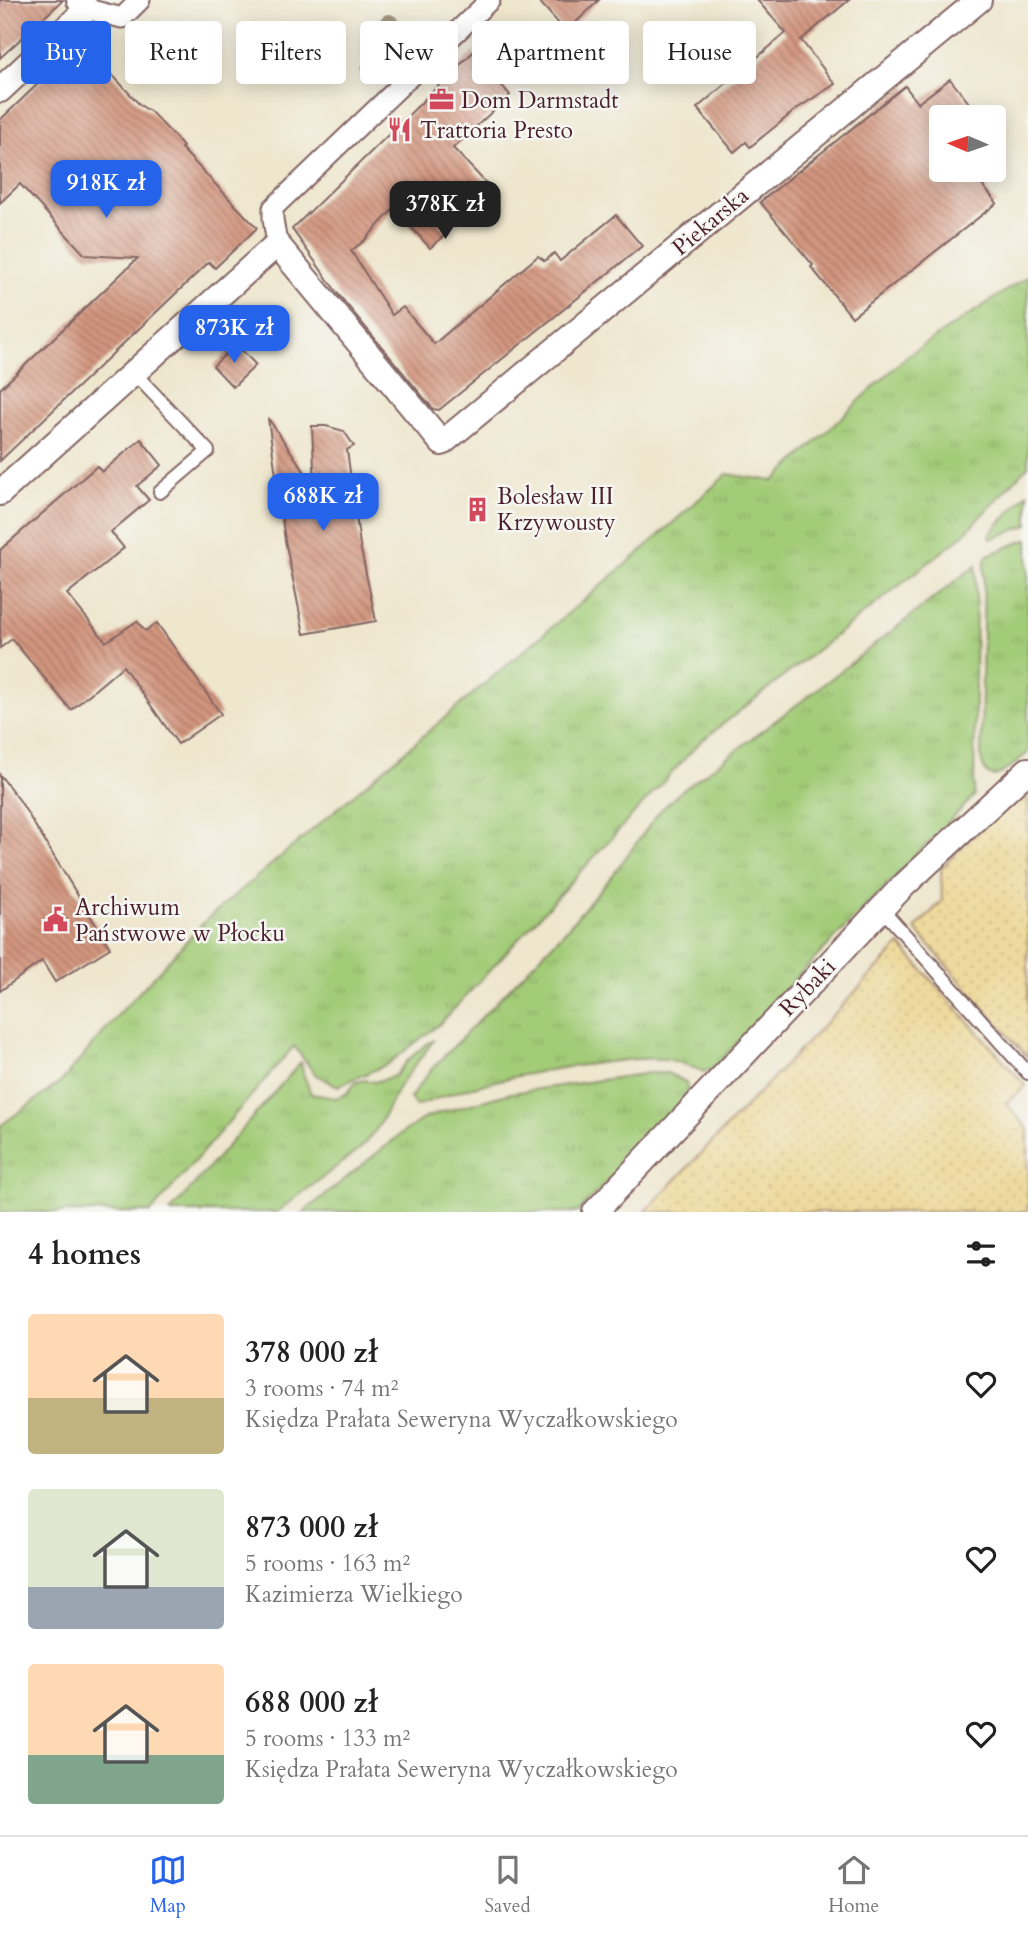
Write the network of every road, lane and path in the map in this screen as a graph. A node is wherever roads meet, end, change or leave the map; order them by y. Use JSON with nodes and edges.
{"nodes":[{"id":1,"x":140,"y":0,"type":"edge"},
{"id":2,"x":490,"y":0,"type":"edge"},
{"id":3,"x":979,"y":0,"type":"edge"},
{"id":4,"x":83,"y":4,"type":"edge"},
{"id":5,"x":0,"y":90,"type":"edge"},
{"id":6,"x":277,"y":244,"type":"junction"},
{"id":7,"x":134,"y":373,"type":"junction"},
{"id":8,"x":160,"y":492,"type":"dead end"},
{"id":9,"x":0,"y":493,"type":"edge"},
{"id":10,"x":1028,"y":770,"type":"edge"},
{"id":11,"x":882,"y":909,"type":"junction"},
{"id":12,"x":1028,"y":1073,"type":"edge"},
{"id":13,"x":595,"y":1212,"type":"edge"}],
"edges":[{"from":1,"to":4,"type":"street"},
{"from":2,"to":6,"type":"street"},
{"from":3,"to":6,"type":"street","name":"Piekarska"},
{"from":4,"to":5,"type":"street"},
{"from":6,"to":7,"type":"street"},
{"from":7,"to":8,"type":"lane"},
{"from":7,"to":9,"type":"street"},
{"from":10,"to":11,"type":"street","name":"Rybaki"},
{"from":11,"to":12,"type":"lane"},
{"from":11,"to":13,"type":"street","name":"Rybaki"}]}
